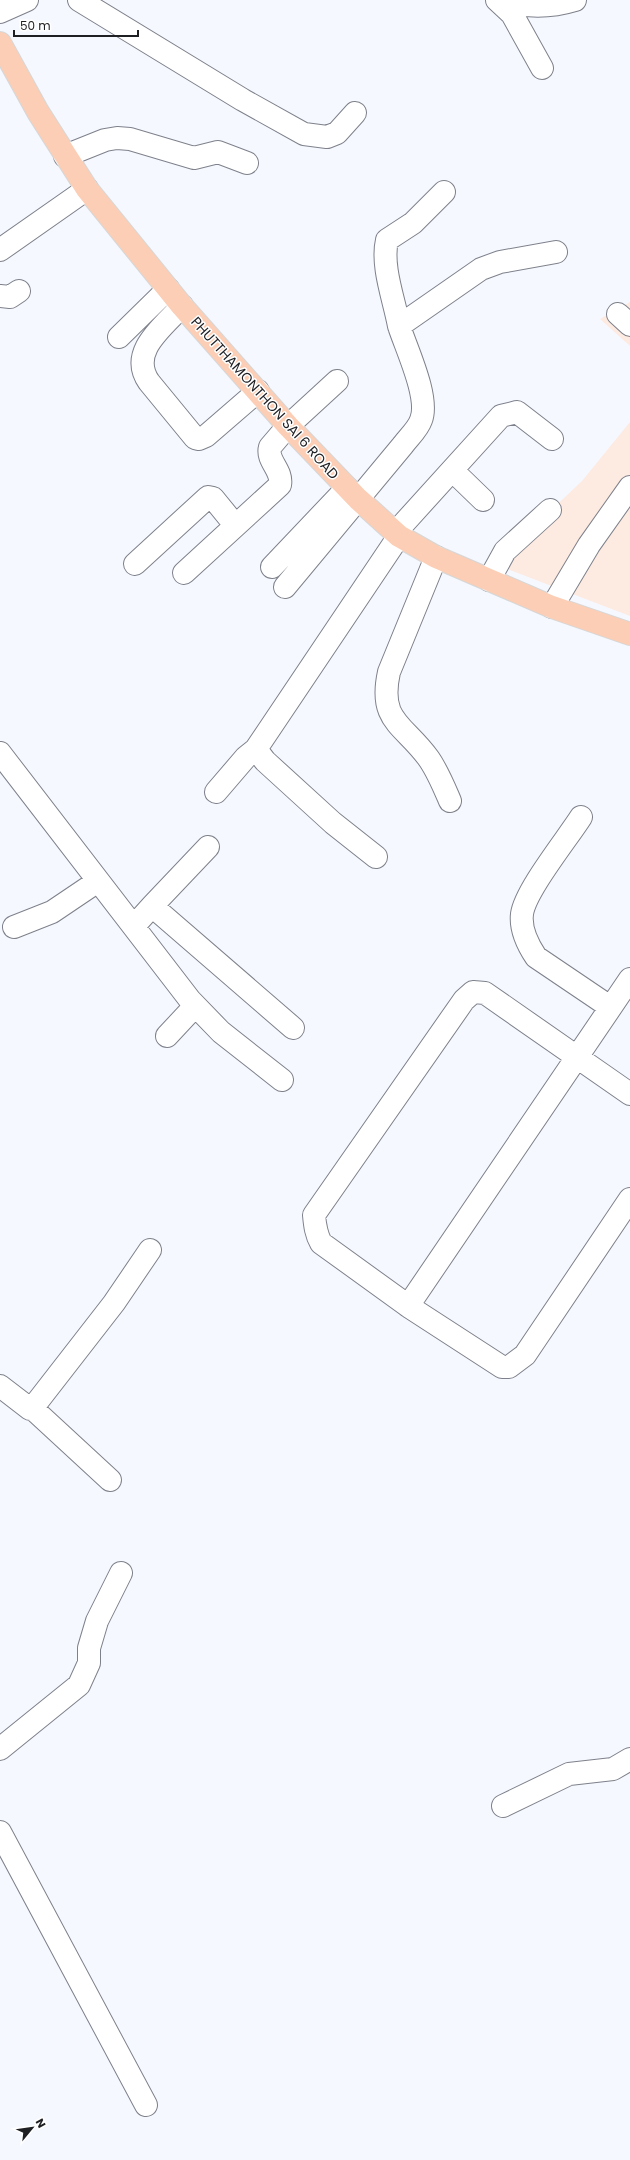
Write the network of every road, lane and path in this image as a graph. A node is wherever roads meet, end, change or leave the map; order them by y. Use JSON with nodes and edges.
{"nodes":[{"id":1,"x":27,"y":0,"type":"edge"},
{"id":2,"x":79,"y":0,"type":"edge"},
{"id":3,"x":576,"y":0,"type":"edge"},
{"id":4,"x":505,"y":2,"type":"edge"},
{"id":5,"x":0,"y":12,"type":"edge"},
{"id":6,"x":0,"y":43,"type":"edge"},
{"id":7,"x":5,"y":65,"type":"edge"},
{"id":8,"x":542,"y":68,"type":"dead end"},
{"id":9,"x":355,"y":113,"type":"dead end"},
{"id":10,"x":65,"y":156,"type":"junction"},
{"id":11,"x":247,"y":163,"type":"dead end"},
{"id":12,"x":88,"y":189,"type":"junction"},
{"id":13,"x":444,"y":192,"type":"dead end"},
{"id":14,"x":0,"y":250,"type":"edge"},
{"id":15,"x":556,"y":252,"type":"dead end"},
{"id":16,"x":168,"y":289,"type":"junction"},
{"id":17,"x":182,"y":306,"type":"junction"},
{"id":18,"x":399,"y":326,"type":"junction"},
{"id":19,"x":119,"y":337,"type":"dead end"},
{"id":20,"x":337,"y":382,"type":"dead end"},
{"id":21,"x":258,"y":391,"type":"junction"},
{"id":22,"x":288,"y":426,"type":"junction"},
{"id":23,"x":552,"y":439,"type":"dead end"},
{"id":24,"x":452,"y":470,"type":"junction"},
{"id":25,"x":630,"y":487,"type":"edge"},
{"id":26,"x":352,"y":494,"type":"junction"},
{"id":27,"x":482,"y":500,"type":"dead end"},
{"id":28,"x":550,"y":510,"type":"dead end"},
{"id":29,"x":235,"y":525,"type":"junction"},
{"id":30,"x":397,"y":534,"type":"junction"},
{"id":31,"x":444,"y":560,"type":"junction"},
{"id":32,"x":135,"y":564,"type":"dead end"},
{"id":33,"x":272,"y":567,"type":"dead end"},
{"id":34,"x":184,"y":573,"type":"dead end"},
{"id":35,"x":487,"y":579,"type":"junction"},
{"id":36,"x":285,"y":587,"type":"dead end"},
{"id":37,"x":552,"y":607,"type":"junction"},
{"id":38,"x":630,"y":634,"type":"edge"},
{"id":39,"x":256,"y":749,"type":"junction"},
{"id":40,"x":0,"y":753,"type":"edge"},
{"id":41,"x":216,"y":792,"type":"dead end"},
{"id":42,"x":450,"y":801,"type":"dead end"},
{"id":43,"x":581,"y":817,"type":"dead end"},
{"id":44,"x":208,"y":847,"type":"dead end"},
{"id":45,"x":376,"y":857,"type":"dead end"},
{"id":46,"x":98,"y":881,"type":"junction"},
{"id":47,"x":152,"y":906,"type":"junction"},
{"id":48,"x":134,"y":926,"type":"junction"},
{"id":49,"x":14,"y":927,"type":"dead end"},
{"id":50,"x":630,"y":979,"type":"edge"},
{"id":51,"x":195,"y":1006,"type":"junction"},
{"id":52,"x":610,"y":1007,"type":"junction"},
{"id":53,"x":292,"y":1028,"type":"dead end"},
{"id":54,"x":167,"y":1036,"type":"dead end"},
{"id":55,"x":576,"y":1058,"type":"junction"},
{"id":56,"x":282,"y":1080,"type":"dead end"},
{"id":57,"x":630,"y":1094,"type":"edge"},
{"id":58,"x":630,"y":1199,"type":"edge"},
{"id":59,"x":150,"y":1250,"type":"dead end"},
{"id":60,"x":408,"y":1306,"type":"junction"},
{"id":61,"x":0,"y":1386,"type":"edge"},
{"id":62,"x":32,"y":1408,"type":"junction"},
{"id":63,"x":110,"y":1480,"type":"dead end"},
{"id":64,"x":121,"y":1573,"type":"dead end"},
{"id":65,"x":0,"y":1749,"type":"edge"},
{"id":66,"x":630,"y":1759,"type":"edge"},
{"id":67,"x":503,"y":1806,"type":"dead end"},
{"id":68,"x":0,"y":1832,"type":"edge"},
{"id":69,"x":146,"y":2105,"type":"dead end"}],
"edges":[{"from":1,"to":5,"type":"street"},
{"from":2,"to":9,"type":"street"},
{"from":3,"to":4,"type":"street"},
{"from":4,"to":8,"type":"street"},
{"from":6,"to":7,"type":"main road","name":"PHUTTHAMONTHON SAI 6 ROAD"},
{"from":7,"to":10,"type":"main road","name":"PHUTTHAMONTHON SAI 6 ROAD"},
{"from":10,"to":11,"type":"street"},
{"from":10,"to":12,"type":"main road","name":"PHUTTHAMONTHON SAI 6 ROAD"},
{"from":12,"to":14,"type":"street"},
{"from":12,"to":16,"type":"main road","name":"PHUTTHAMONTHON SAI 6 ROAD"},
{"from":13,"to":18,"type":"street"},
{"from":15,"to":18,"type":"street"},
{"from":16,"to":17,"type":"main road","name":"PHUTTHAMONTHON SAI 6 ROAD"},
{"from":16,"to":19,"type":"street"},
{"from":17,"to":21,"type":"main road","name":"PHUTTHAMONTHON SAI 6 ROAD"},
{"from":17,"to":21,"type":"street"},
{"from":18,"to":26,"type":"street"},
{"from":20,"to":22,"type":"street"},
{"from":21,"to":22,"type":"main road","name":"PHUTTHAMONTHON SAI 6 ROAD"},
{"from":22,"to":26,"type":"main road","name":"PHUTTHAMONTHON SAI 6 ROAD"},
{"from":22,"to":29,"type":"street"},
{"from":23,"to":24,"type":"street"},
{"from":24,"to":27,"type":"street"},
{"from":24,"to":30,"type":"street"},
{"from":25,"to":37,"type":"street"},
{"from":26,"to":30,"type":"main road","name":"PHUTTHAMONTHON SAI 6 ROAD"},
{"from":26,"to":33,"type":"street"},
{"from":26,"to":36,"type":"street"},
{"from":28,"to":35,"type":"street"},
{"from":29,"to":32,"type":"street"},
{"from":29,"to":34,"type":"street"},
{"from":30,"to":31,"type":"main road","name":"PHUTTHAMONTHON SAI 6 ROAD"},
{"from":30,"to":39,"type":"street"},
{"from":31,"to":35,"type":"main road","name":"PHUTTHAMONTHON SAI 6 ROAD"},
{"from":31,"to":42,"type":"street"},
{"from":35,"to":37,"type":"main road","name":"PHUTTHAMONTHON SAI 6 ROAD"},
{"from":37,"to":38,"type":"main road","name":"PHUTTHAMONTHON SAI 6 ROAD"},
{"from":39,"to":41,"type":"street"},
{"from":39,"to":45,"type":"street"},
{"from":40,"to":46,"type":"street"},
{"from":43,"to":52,"type":"street"},
{"from":44,"to":47,"type":"street"},
{"from":46,"to":48,"type":"street"},
{"from":46,"to":49,"type":"street"},
{"from":47,"to":48,"type":"street"},
{"from":47,"to":53,"type":"street"},
{"from":48,"to":51,"type":"street"},
{"from":50,"to":52,"type":"street"},
{"from":51,"to":54,"type":"street"},
{"from":51,"to":56,"type":"street"},
{"from":52,"to":55,"type":"street"},
{"from":55,"to":57,"type":"street"},
{"from":55,"to":60,"type":"street"},
{"from":55,"to":60,"type":"street"},
{"from":58,"to":60,"type":"street"},
{"from":59,"to":62,"type":"street"},
{"from":61,"to":62,"type":"street"},
{"from":62,"to":63,"type":"street"},
{"from":64,"to":65,"type":"street"},
{"from":66,"to":67,"type":"street"},
{"from":68,"to":69,"type":"street"}]}
